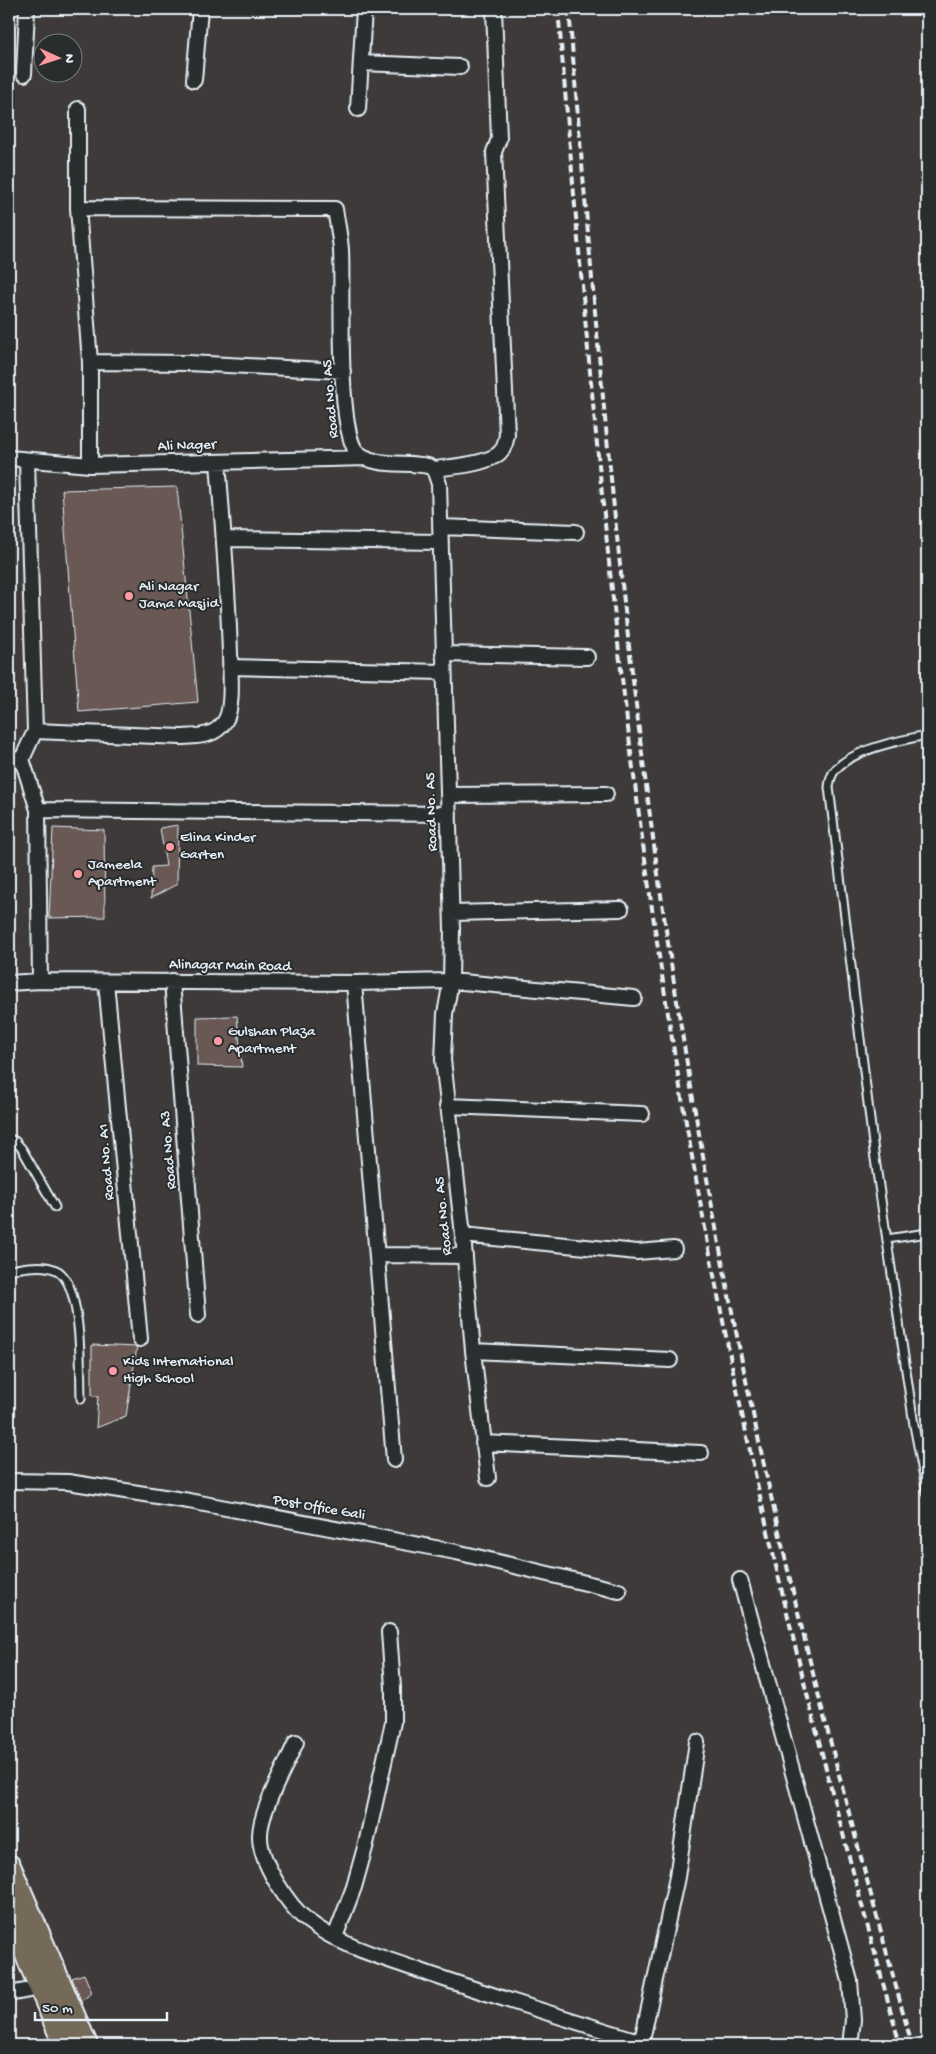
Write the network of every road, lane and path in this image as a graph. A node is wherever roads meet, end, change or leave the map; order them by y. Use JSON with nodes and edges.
{"nodes":[{"id":1,"x":27,"y":9,"type":"edge"},
{"id":2,"x":200,"y":9,"type":"edge"},
{"id":3,"x":364,"y":9,"type":"edge"},
{"id":4,"x":494,"y":9,"type":"edge"},
{"id":5,"x":361,"y":63,"type":"junction"},
{"id":6,"x":460,"y":67,"type":"dead end"},
{"id":7,"x":24,"y":74,"type":"dead end"},
{"id":8,"x":194,"y":80,"type":"dead end"},
{"id":9,"x":78,"y":109,"type":"dead end"},
{"id":10,"x":358,"y":109,"type":"dead end"},
{"id":11,"x":78,"y":208,"type":"junction"},
{"id":12,"x":90,"y":362,"type":"junction"},
{"id":13,"x":343,"y":371,"type":"junction"},
{"id":14,"x":9,"y":458,"type":"edge"},
{"id":15,"x":367,"y":458,"type":"junction"},
{"id":16,"x":27,"y":461,"type":"junction"},
{"id":17,"x":218,"y":462,"type":"junction"},
{"id":18,"x":90,"y":465,"type":"junction"},
{"id":19,"x":434,"y":470,"type":"junction"},
{"id":20,"x":440,"y":527,"type":"junction"},
{"id":21,"x":576,"y":532,"type":"dead end"},
{"id":22,"x":224,"y":539,"type":"junction"},
{"id":23,"x":441,"y":542,"type":"junction"},
{"id":24,"x":443,"y":654,"type":"junction"},
{"id":25,"x":587,"y":657,"type":"dead end"},
{"id":26,"x":230,"y":666,"type":"junction"},
{"id":27,"x":443,"y":672,"type":"junction"},
{"id":28,"x":35,"y":731,"type":"junction"},
{"id":29,"x":927,"y":735,"type":"edge"},
{"id":30,"x":16,"y":759,"type":"edge"},
{"id":31,"x":606,"y":794,"type":"dead end"},
{"id":32,"x":448,"y":795,"type":"junction"},
{"id":33,"x":38,"y":810,"type":"junction"},
{"id":34,"x":449,"y":814,"type":"junction"},
{"id":35,"x":621,"y":909,"type":"dead end"},
{"id":36,"x":452,"y":912,"type":"junction"},
{"id":37,"x":40,"y":981,"type":"junction"},
{"id":38,"x":172,"y":981,"type":"junction"},
{"id":39,"x":451,"y":981,"type":"junction"},
{"id":40,"x":106,"y":982,"type":"junction"},
{"id":41,"x":9,"y":983,"type":"edge"},
{"id":42,"x":354,"y":983,"type":"junction"},
{"id":43,"x":634,"y":998,"type":"dead end"},
{"id":44,"x":447,"y":1106,"type":"junction"},
{"id":45,"x":642,"y":1114,"type":"dead end"},
{"id":46,"x":9,"y":1139,"type":"edge"},
{"id":47,"x":55,"y":1207,"type":"dead end"},
{"id":48,"x":927,"y":1233,"type":"edge"},
{"id":49,"x":463,"y":1235,"type":"junction"},
{"id":50,"x":887,"y":1239,"type":"junction"},
{"id":51,"x":674,"y":1249,"type":"dead end"},
{"id":52,"x":377,"y":1255,"type":"junction"},
{"id":53,"x":465,"y":1256,"type":"junction"},
{"id":54,"x":9,"y":1270,"type":"edge"},
{"id":55,"x":198,"y":1315,"type":"dead end"},
{"id":56,"x":140,"y":1339,"type":"dead end"},
{"id":57,"x":472,"y":1351,"type":"junction"},
{"id":58,"x":670,"y":1360,"type":"dead end"},
{"id":59,"x":81,"y":1399,"type":"dead end"},
{"id":60,"x":483,"y":1443,"type":"junction"},
{"id":61,"x":701,"y":1453,"type":"dead end"},
{"id":62,"x":394,"y":1460,"type":"dead end"},
{"id":63,"x":488,"y":1478,"type":"dead end"},
{"id":64,"x":9,"y":1480,"type":"edge"},
{"id":65,"x":927,"y":1493,"type":"edge"},
{"id":66,"x":740,"y":1580,"type":"dead end"},
{"id":67,"x":619,"y":1591,"type":"dead end"},
{"id":68,"x":389,"y":1632,"type":"dead end"},
{"id":69,"x":296,"y":1742,"type":"dead end"},
{"id":70,"x":697,"y":1742,"type":"dead end"},
{"id":71,"x":9,"y":1866,"type":"edge"},
{"id":72,"x":9,"y":1913,"type":"edge"},
{"id":73,"x":335,"y":1937,"type":"junction"},
{"id":74,"x":40,"y":1988,"type":"junction"},
{"id":75,"x":9,"y":1994,"type":"edge"},
{"id":76,"x":642,"y":2044,"type":"edge"},
{"id":77,"x":65,"y":2045,"type":"edge"},
{"id":78,"x":850,"y":2045,"type":"edge"}],
"edges":[{"from":1,"to":7,"type":"street"},
{"from":2,"to":8,"type":"street"},
{"from":3,"to":5,"type":"street"},
{"from":4,"to":19,"type":"street"},
{"from":5,"to":6,"type":"street"},
{"from":5,"to":10,"type":"street"},
{"from":9,"to":11,"type":"street"},
{"from":11,"to":12,"type":"street"},
{"from":11,"to":13,"type":"street","name":"Road No. A5"},
{"from":12,"to":13,"type":"street"},
{"from":12,"to":18,"type":"street"},
{"from":13,"to":15,"type":"street","name":"Road No. A5"},
{"from":14,"to":16,"type":"street","name":"Ali Nager"},
{"from":15,"to":17,"type":"street","name":"Ali Nager"},
{"from":15,"to":19,"type":"street"},
{"from":16,"to":18,"type":"street","name":"Ali Nager"},
{"from":16,"to":28,"type":"street"},
{"from":17,"to":18,"type":"street","name":"Ali Nager"},
{"from":17,"to":22,"type":"street"},
{"from":19,"to":20,"type":"street","name":"Road No. A5"},
{"from":20,"to":21,"type":"street"},
{"from":20,"to":23,"type":"street","name":"Road No. A5"},
{"from":22,"to":23,"type":"street"},
{"from":22,"to":26,"type":"street"},
{"from":23,"to":24,"type":"street","name":"Road No. A5"},
{"from":24,"to":25,"type":"street"},
{"from":24,"to":27,"type":"street","name":"Road No. A5"},
{"from":26,"to":27,"type":"street"},
{"from":26,"to":28,"type":"street"},
{"from":27,"to":32,"type":"street","name":"Road No. A5"},
{"from":28,"to":30,"type":"street"},
{"from":29,"to":50,"type":"lane"},
{"from":30,"to":33,"type":"street"},
{"from":31,"to":32,"type":"street"},
{"from":32,"to":34,"type":"street","name":"Road No. A5"},
{"from":33,"to":34,"type":"street"},
{"from":33,"to":37,"type":"street"},
{"from":34,"to":36,"type":"street","name":"Road No. A5"},
{"from":35,"to":36,"type":"street"},
{"from":36,"to":39,"type":"street","name":"Road No. A5"},
{"from":37,"to":40,"type":"street","name":"Alinagar Main Road"},
{"from":37,"to":41,"type":"street","name":"Alinagar Main Road"},
{"from":38,"to":40,"type":"street","name":"Alinagar Main Road"},
{"from":38,"to":42,"type":"street","name":"Alinagar Main Road"},
{"from":38,"to":55,"type":"street","name":"Road No. A3"},
{"from":39,"to":42,"type":"street","name":"Alinagar Main Road"},
{"from":39,"to":43,"type":"street","name":"Alinagar Main Road"},
{"from":39,"to":44,"type":"street","name":"Road No. A5"},
{"from":40,"to":56,"type":"street","name":"Road No. A1"},
{"from":42,"to":52,"type":"street"},
{"from":44,"to":45,"type":"street"},
{"from":44,"to":49,"type":"street","name":"Road No. A5"},
{"from":46,"to":47,"type":"lane"},
{"from":48,"to":50,"type":"lane"},
{"from":49,"to":51,"type":"street"},
{"from":49,"to":53,"type":"street","name":"Road No. A5"},
{"from":50,"to":65,"type":"lane"},
{"from":52,"to":53,"type":"street"},
{"from":52,"to":62,"type":"street"},
{"from":53,"to":57,"type":"street","name":"Road No. A5"},
{"from":54,"to":59,"type":"lane"},
{"from":57,"to":58,"type":"street"},
{"from":57,"to":60,"type":"street","name":"Road No. A5"},
{"from":60,"to":61,"type":"street"},
{"from":60,"to":63,"type":"street","name":"Road No. A5"},
{"from":64,"to":67,"type":"street","name":"Post Office Gali"},
{"from":66,"to":78,"type":"street"},
{"from":68,"to":73,"type":"street"},
{"from":69,"to":73,"type":"street"},
{"from":70,"to":76,"type":"street"},
{"from":71,"to":77,"type":"highway"},
{"from":72,"to":74,"type":"highway"},
{"from":73,"to":76,"type":"street"},
{"from":74,"to":75,"type":"street"},
{"from":74,"to":77,"type":"highway"}]}
